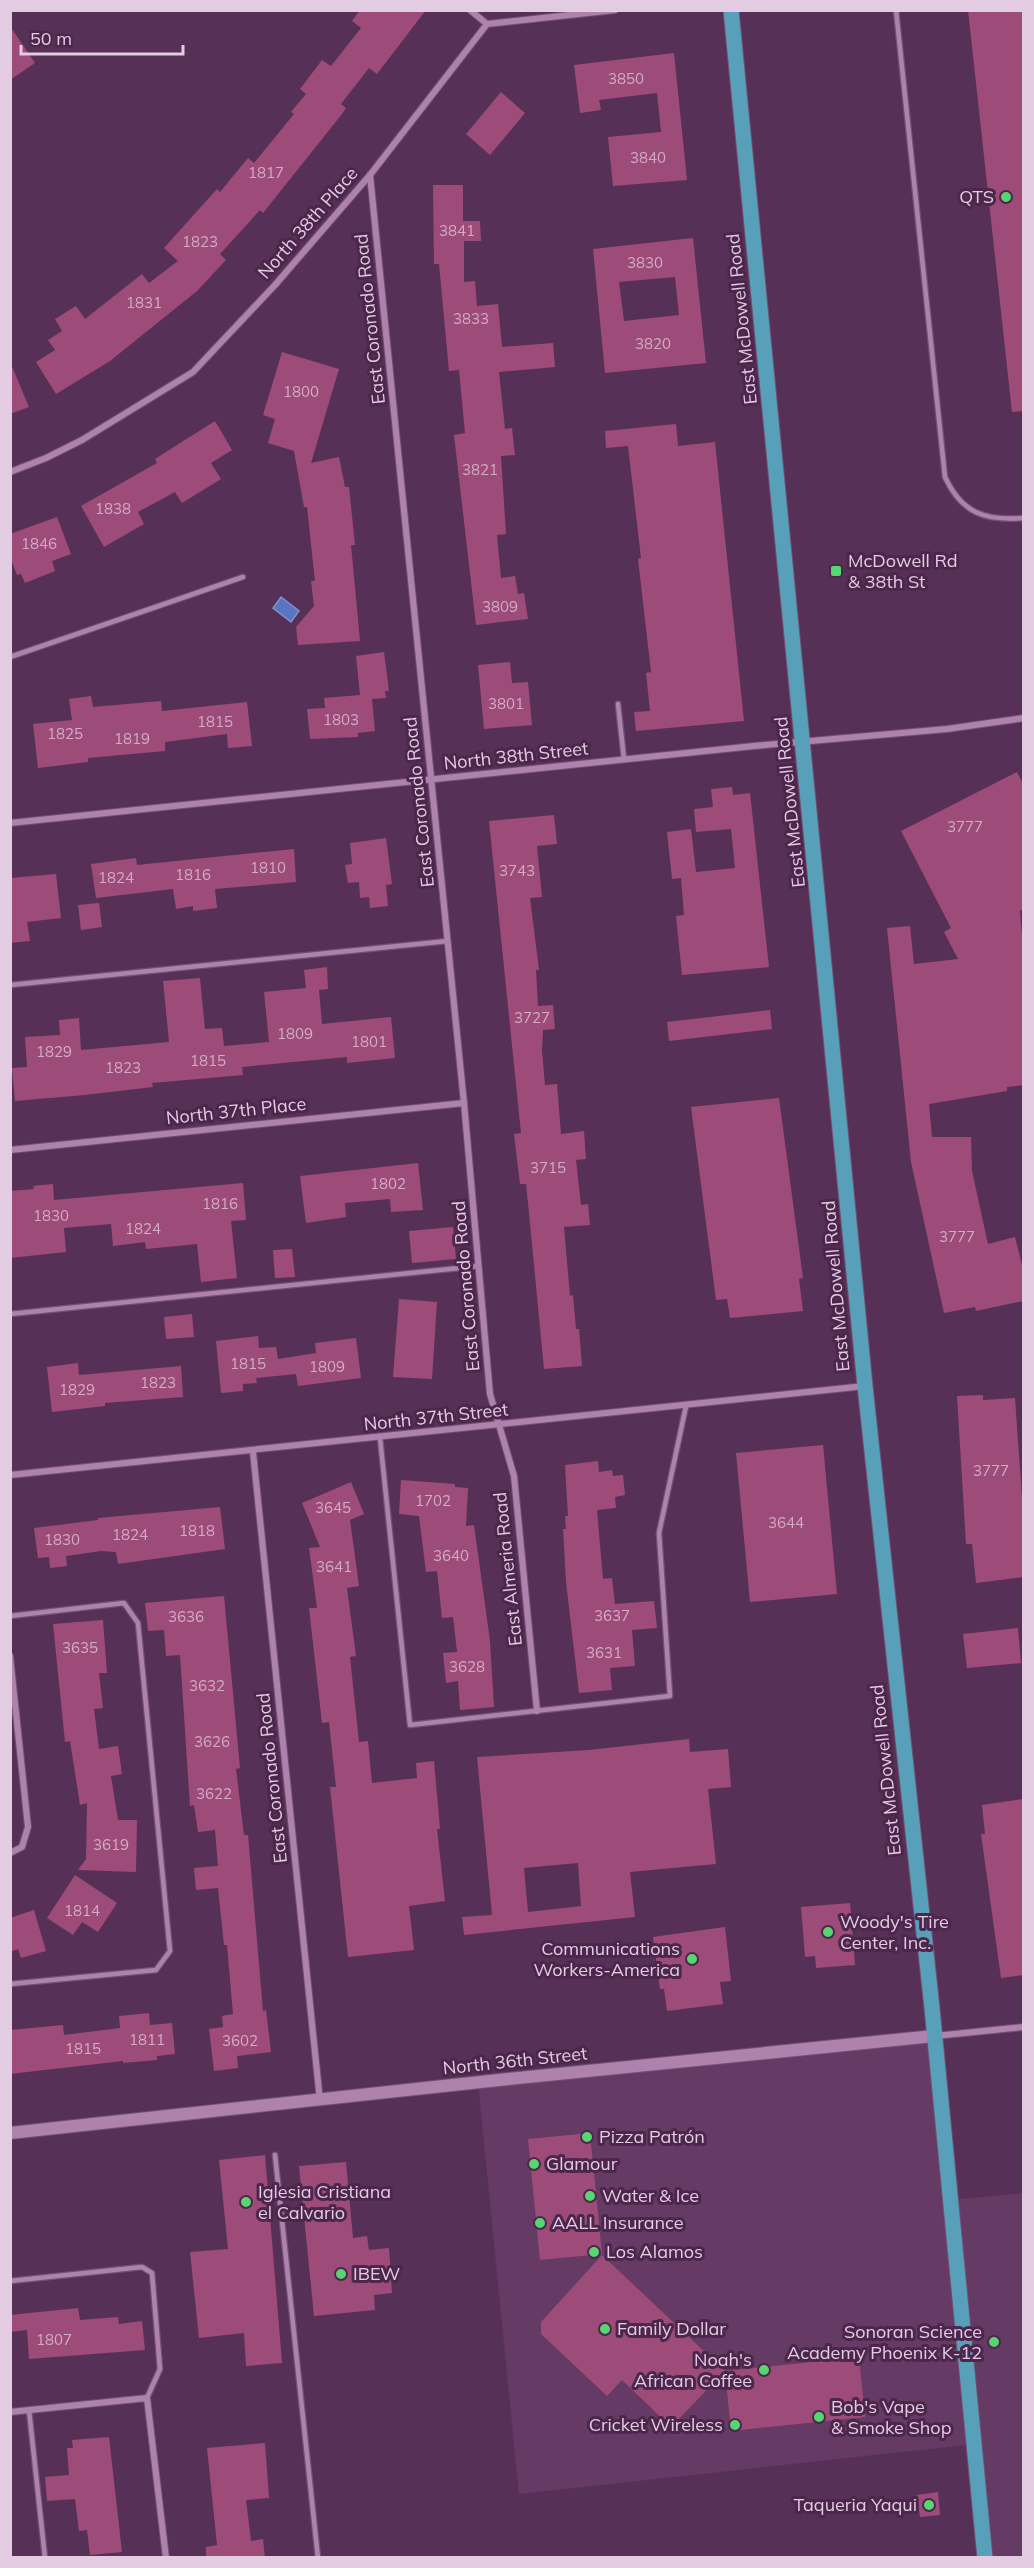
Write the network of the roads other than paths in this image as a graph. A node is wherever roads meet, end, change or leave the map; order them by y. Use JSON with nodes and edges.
{"nodes":[{"id":1,"x":470,"y":10,"type":"edge"},
{"id":2,"x":615,"y":10,"type":"edge"},
{"id":3,"x":731,"y":10,"type":"edge"},
{"id":4,"x":896,"y":10,"type":"edge"},
{"id":5,"x":555,"y":14,"type":"edge"},
{"id":6,"x":487,"y":24,"type":"junction"},
{"id":7,"x":370,"y":175,"type":"junction"},
{"id":8,"x":10,"y":472,"type":"edge"},
{"id":9,"x":1023,"y":518,"type":"edge"},
{"id":10,"x":243,"y":576,"type":"dead end"},
{"id":11,"x":10,"y":657,"type":"edge"},
{"id":12,"x":618,"y":704,"type":"dead end"},
{"id":13,"x":1023,"y":718,"type":"edge"},
{"id":14,"x":804,"y":742,"type":"junction"},
{"id":15,"x":624,"y":759,"type":"junction"},
{"id":16,"x":431,"y":780,"type":"junction"},
{"id":17,"x":10,"y":823,"type":"edge"},
{"id":18,"x":448,"y":941,"type":"junction"},
{"id":19,"x":10,"y":986,"type":"edge"},
{"id":20,"x":464,"y":1103,"type":"junction"},
{"id":21,"x":10,"y":1150,"type":"edge"},
{"id":22,"x":479,"y":1266,"type":"junction"},
{"id":23,"x":10,"y":1314,"type":"edge"},
{"id":24,"x":865,"y":1386,"type":"junction"},
{"id":25,"x":686,"y":1406,"type":"junction"},
{"id":26,"x":500,"y":1426,"type":"junction"},
{"id":27,"x":380,"y":1438,"type":"junction"},
{"id":28,"x":253,"y":1452,"type":"junction"},
{"id":29,"x":10,"y":1475,"type":"edge"},
{"id":30,"x":10,"y":1616,"type":"edge"},
{"id":31,"x":10,"y":1656,"type":"edge"},
{"id":32,"x":537,"y":1711,"type":"junction"},
{"id":33,"x":10,"y":1853,"type":"edge"},
{"id":34,"x":10,"y":1984,"type":"edge"},
{"id":35,"x":1023,"y":2027,"type":"edge"},
{"id":36,"x":934,"y":2036,"type":"junction"},
{"id":37,"x":320,"y":2101,"type":"junction"},
{"id":38,"x":10,"y":2133,"type":"edge"},
{"id":39,"x":275,"y":2155,"type":"dead end"},
{"id":40,"x":10,"y":2281,"type":"edge"},
{"id":41,"x":147,"y":2398,"type":"junction"},
{"id":42,"x":29,"y":2410,"type":"junction"},
{"id":43,"x":10,"y":2412,"type":"edge"},
{"id":44,"x":45,"y":2558,"type":"edge"},
{"id":45,"x":166,"y":2558,"type":"edge"},
{"id":46,"x":318,"y":2558,"type":"edge"},
{"id":47,"x":985,"y":2558,"type":"edge"}],
"edges":[{"from":1,"to":6,"type":"street"},
{"from":2,"to":5,"type":"street"},
{"from":3,"to":14,"type":"main road","name":"East McDowell Road"},
{"from":4,"to":9,"type":"lane"},
{"from":5,"to":6,"type":"street"},
{"from":6,"to":7,"type":"street","name":"North 38th Place"},
{"from":7,"to":8,"type":"street","name":"North 38th Place"},
{"from":7,"to":16,"type":"street","name":"East Coronado Road"},
{"from":10,"to":11,"type":"lane"},
{"from":12,"to":15,"type":"lane"},
{"from":13,"to":14,"type":"street","name":"North 38th Street"},
{"from":14,"to":15,"type":"street","name":"North 38th Street"},
{"from":14,"to":24,"type":"main road","name":"East McDowell Road"},
{"from":15,"to":16,"type":"street","name":"North 38th Street"},
{"from":16,"to":17,"type":"street","name":"North 38th Street"},
{"from":16,"to":18,"type":"street","name":"East Coronado Road"},
{"from":18,"to":19,"type":"lane"},
{"from":18,"to":20,"type":"street","name":"East Coronado Road"},
{"from":20,"to":21,"type":"street","name":"North 37th Place"},
{"from":20,"to":22,"type":"street","name":"East Coronado Road"},
{"from":22,"to":23,"type":"lane"},
{"from":22,"to":26,"type":"street","name":"East Coronado Road"},
{"from":24,"to":25,"type":"street","name":"North 37th Street"},
{"from":24,"to":36,"type":"main road","name":"East McDowell Road"},
{"from":25,"to":26,"type":"street","name":"North 37th Street"},
{"from":25,"to":32,"type":"lane"},
{"from":26,"to":27,"type":"street","name":"North 37th Street"},
{"from":26,"to":32,"type":"street","name":"East Almeria Road"},
{"from":27,"to":28,"type":"street","name":"North 37th Street"},
{"from":27,"to":32,"type":"lane"},
{"from":28,"to":29,"type":"street","name":"North 37th Street"},
{"from":28,"to":37,"type":"street","name":"East Coronado Road"},
{"from":30,"to":34,"type":"lane"},
{"from":31,"to":33,"type":"street"},
{"from":35,"to":36,"type":"street","name":"North 36th Street"},
{"from":36,"to":37,"type":"main road","name":"North 36th Street"},
{"from":36,"to":47,"type":"main road","name":"East McDowell Road"},
{"from":37,"to":38,"type":"main road","name":"North 36th Street"},
{"from":39,"to":46,"type":"lane"},
{"from":40,"to":41,"type":"lane"},
{"from":41,"to":42,"type":"street"},
{"from":41,"to":45,"type":"street"},
{"from":42,"to":43,"type":"street"},
{"from":42,"to":44,"type":"lane"}]}
